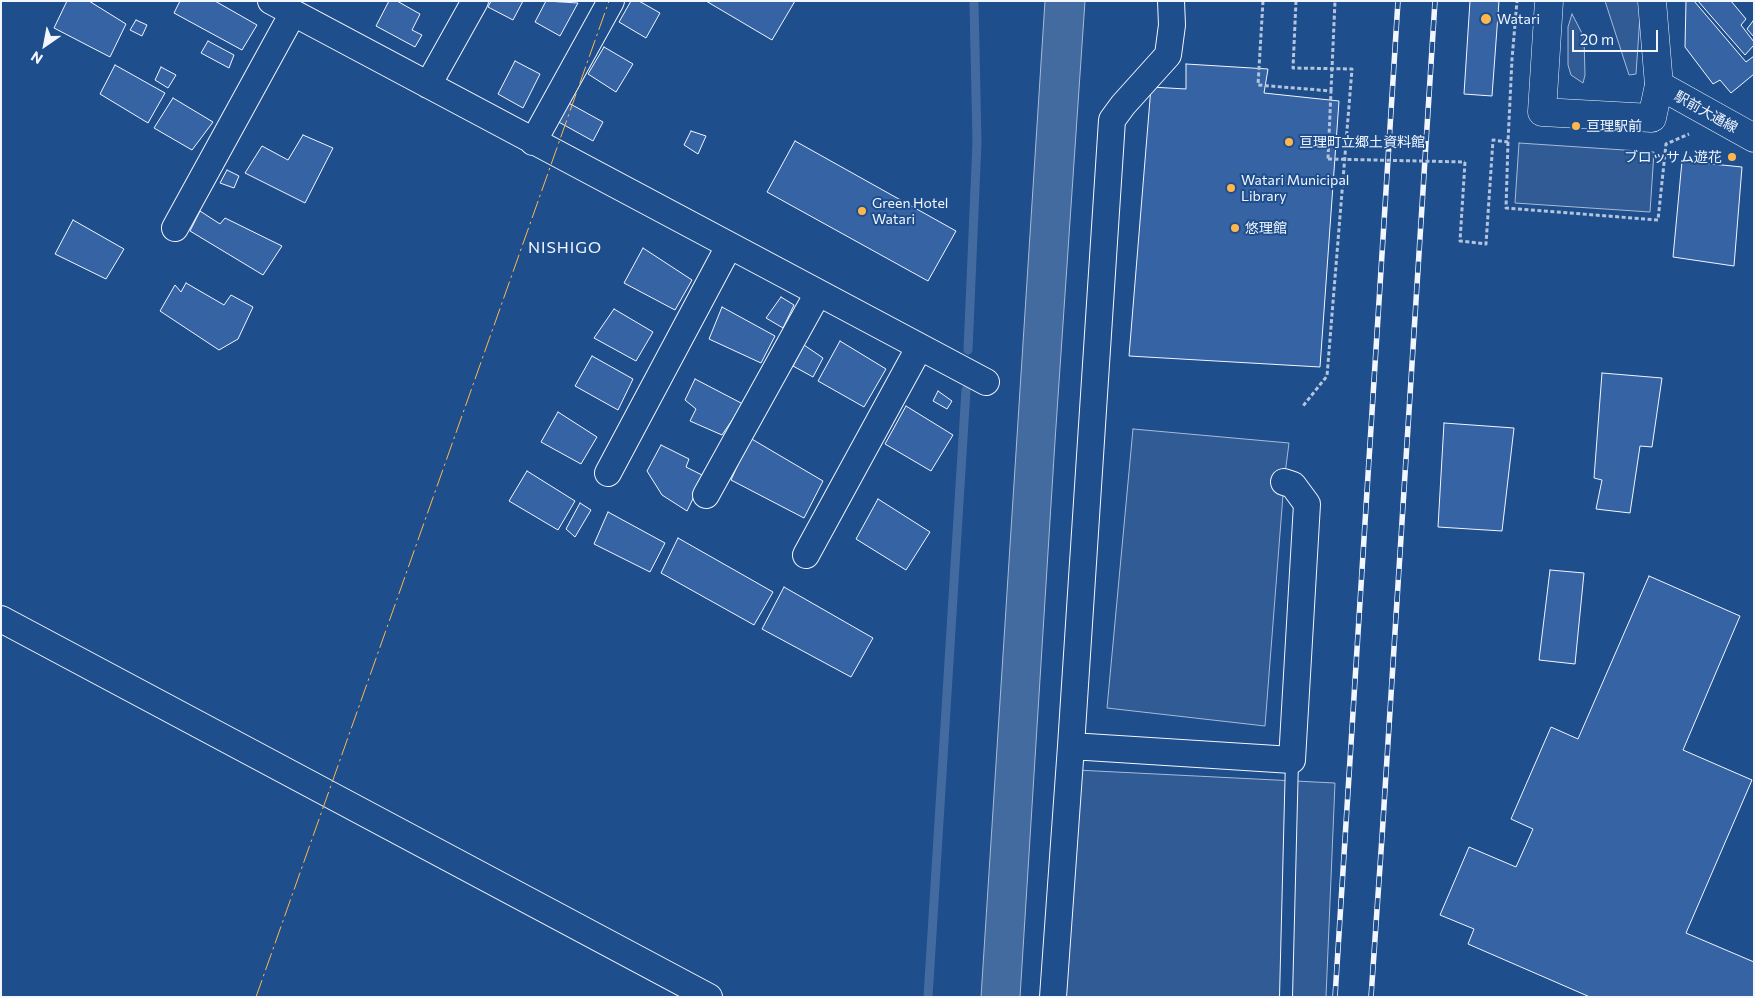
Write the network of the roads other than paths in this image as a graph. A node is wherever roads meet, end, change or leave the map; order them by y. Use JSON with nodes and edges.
{"nodes":[{"id":1,"x":475,"y":1,"type":"edge"},
{"id":2,"x":611,"y":1,"type":"edge"},
{"id":3,"x":1171,"y":1,"type":"edge"},
{"id":4,"x":1549,"y":1,"type":"edge"},
{"id":5,"x":1652,"y":1,"type":"edge"},
{"id":6,"x":282,"y":7,"type":"edge"},
{"id":7,"x":428,"y":85,"type":"junction"},
{"id":8,"x":1659,"y":85,"type":"junction"},
{"id":9,"x":1754,"y":138,"type":"edge"},
{"id":10,"x":533,"y":142,"type":"junction"},
{"id":11,"x":175,"y":228,"type":"dead end"},
{"id":12,"x":729,"y":246,"type":"junction"},
{"id":13,"x":818,"y":294,"type":"junction"},
{"id":14,"x":919,"y":348,"type":"junction"},
{"id":15,"x":986,"y":382,"type":"dead end"},
{"id":16,"x":608,"y":473,"type":"dead end"},
{"id":17,"x":1284,"y":482,"type":"dead end"},
{"id":18,"x":706,"y":495,"type":"dead end"},
{"id":19,"x":806,"y":555,"type":"dead end"},
{"id":20,"x":1,"y":619,"type":"edge"},
{"id":21,"x":1071,"y":746,"type":"junction"},
{"id":22,"x":1292,"y":760,"type":"junction"},
{"id":23,"x":709,"y":997,"type":"edge"},
{"id":24,"x":1053,"y":997,"type":"edge"},
{"id":25,"x":1286,"y":997,"type":"edge"}],
"edges":[{"from":1,"to":7,"type":"street"},
{"from":2,"to":10,"type":"street"},
{"from":3,"to":21,"type":"street"},
{"from":4,"to":8,"type":"street"},
{"from":5,"to":8,"type":"street"},
{"from":6,"to":7,"type":"street"},
{"from":6,"to":11,"type":"street"},
{"from":7,"to":10,"type":"street"},
{"from":8,"to":9,"type":"street","name":"駅前大通線"},
{"from":10,"to":12,"type":"street"},
{"from":12,"to":13,"type":"street"},
{"from":12,"to":16,"type":"street"},
{"from":13,"to":14,"type":"street"},
{"from":13,"to":18,"type":"street"},
{"from":14,"to":15,"type":"street"},
{"from":14,"to":19,"type":"street"},
{"from":17,"to":22,"type":"street"},
{"from":20,"to":23,"type":"street"},
{"from":21,"to":22,"type":"street"},
{"from":21,"to":24,"type":"street"},
{"from":22,"to":25,"type":"lane"}]}
